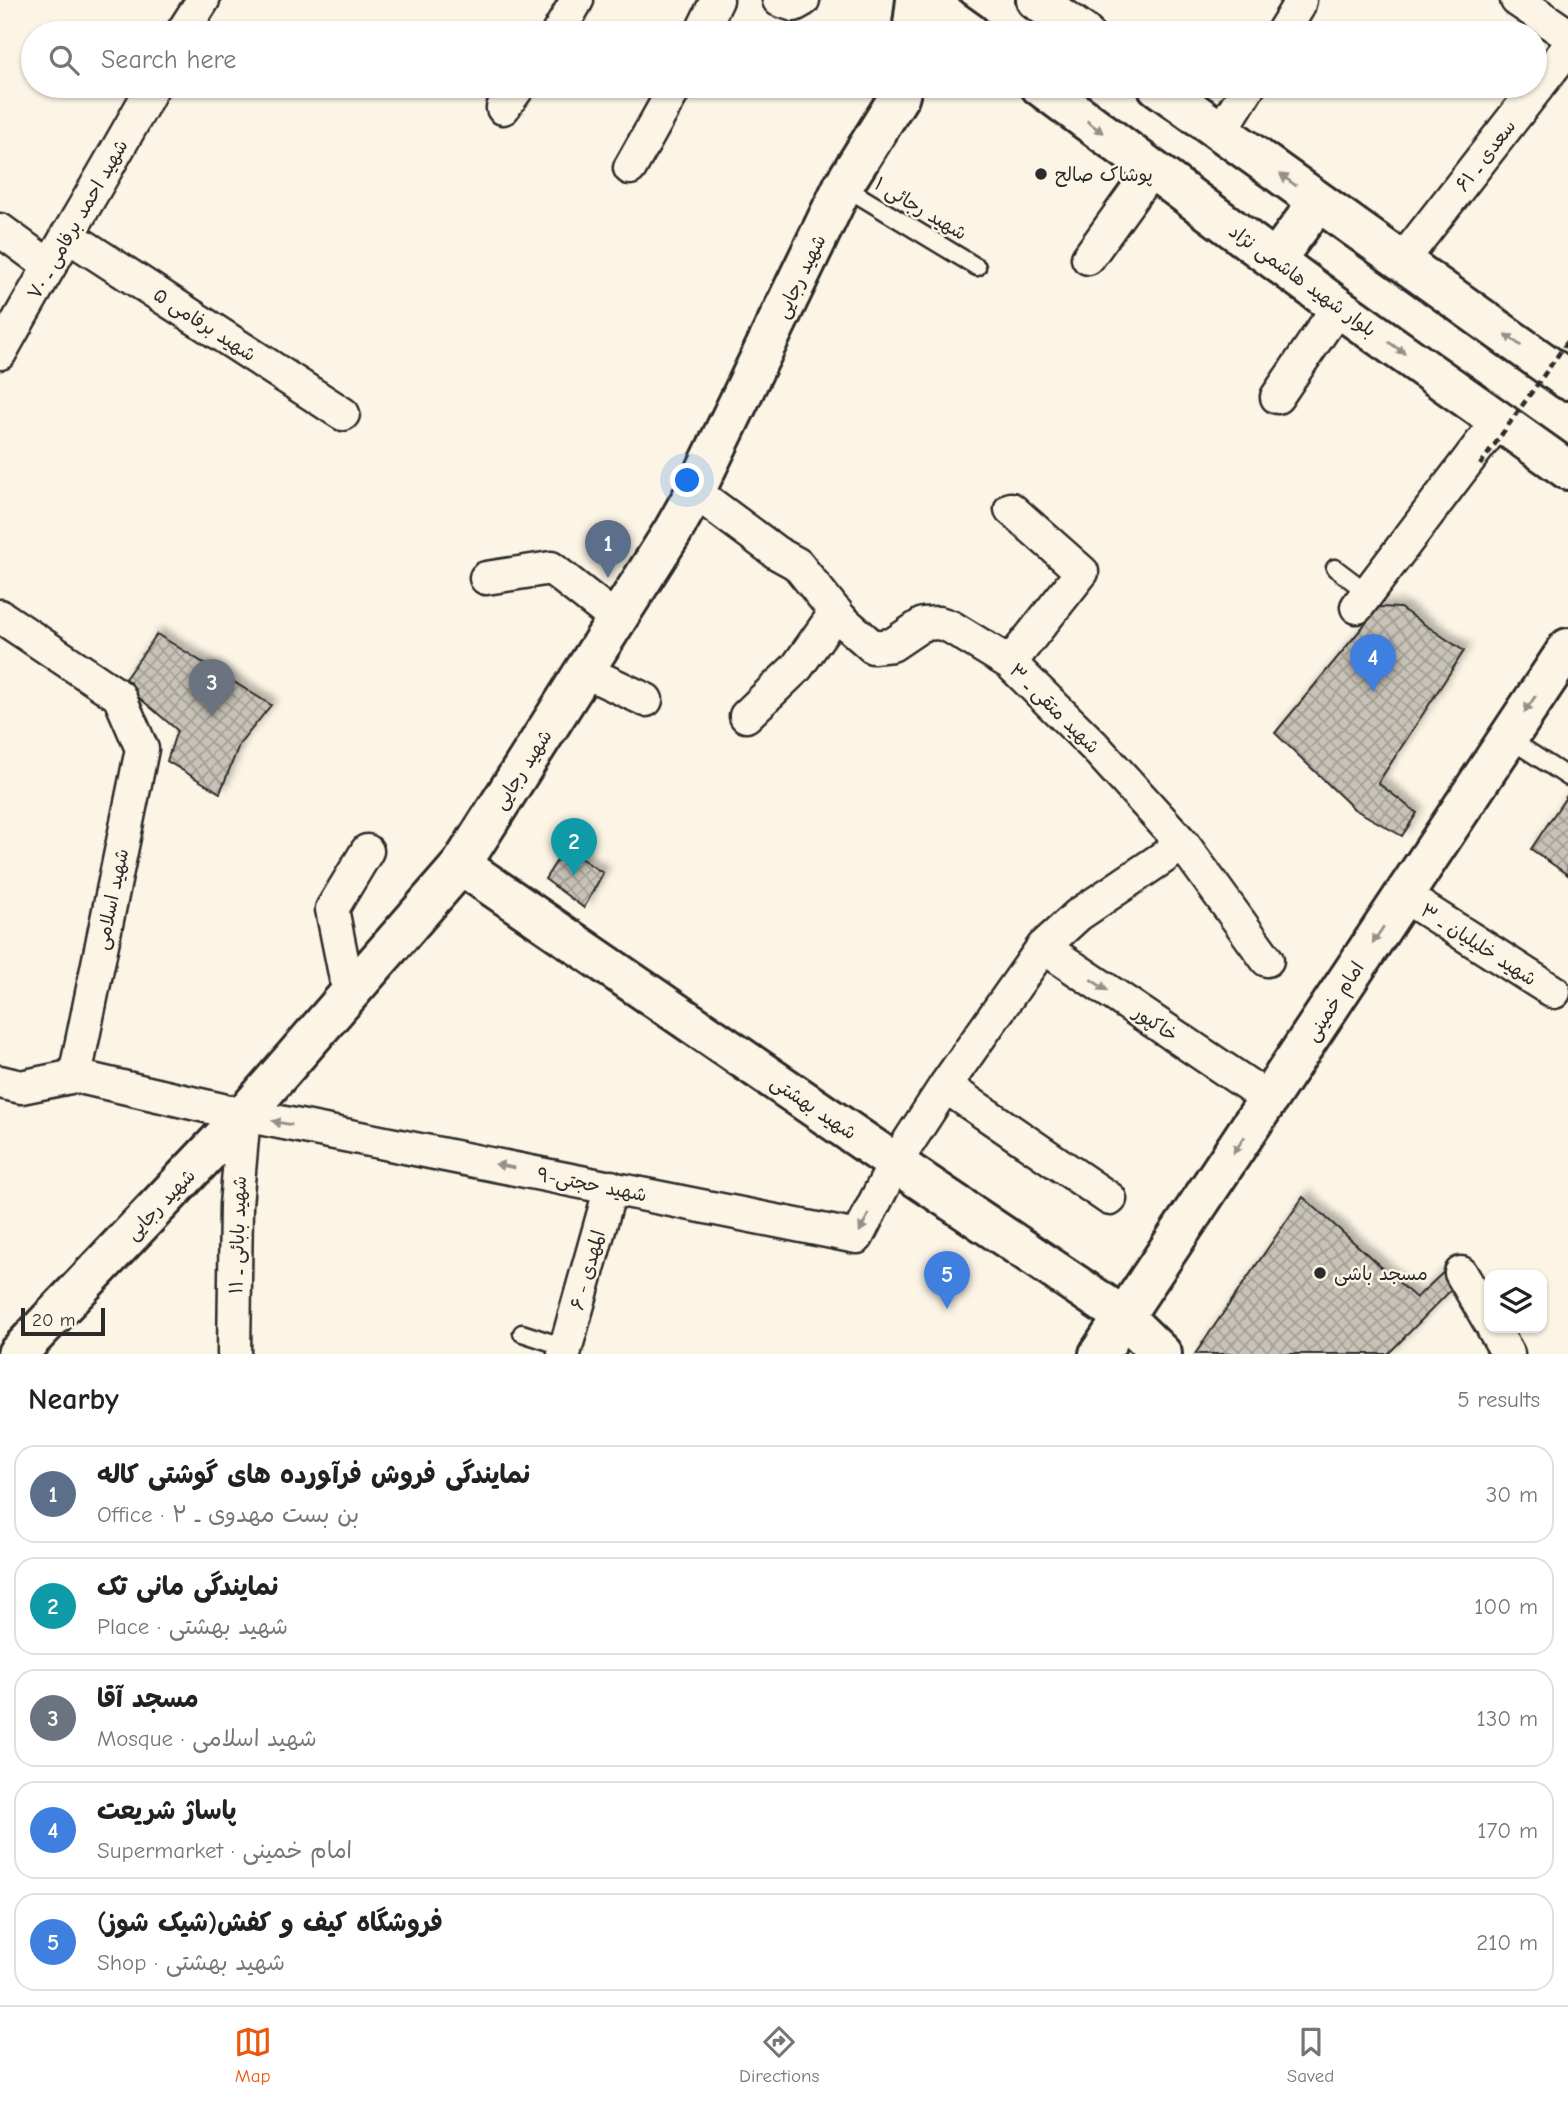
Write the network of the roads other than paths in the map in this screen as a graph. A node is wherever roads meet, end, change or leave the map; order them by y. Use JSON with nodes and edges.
{"nodes":[{"id":1,"x":203,"y":0,"type":"edge"},
{"id":2,"x":578,"y":0,"type":"edge"},
{"id":3,"x":716,"y":0,"type":"edge"},
{"id":4,"x":779,"y":0,"type":"edge"},
{"id":5,"x":803,"y":0,"type":"edge"},
{"id":6,"x":916,"y":0,"type":"edge"},
{"id":7,"x":924,"y":0,"type":"edge"},
{"id":8,"x":1036,"y":0,"type":"edge"},
{"id":9,"x":1300,"y":0,"type":"edge"},
{"id":10,"x":1517,"y":0,"type":"edge"},
{"id":11,"x":190,"y":21,"type":"edge"},
{"id":12,"x":565,"y":21,"type":"edge"},
{"id":13,"x":706,"y":21,"type":"edge"},
{"id":14,"x":913,"y":21,"type":"edge"},
{"id":15,"x":953,"y":21,"type":"edge"},
{"id":16,"x":1071,"y":21,"type":"edge"},
{"id":17,"x":1289,"y":21,"type":"edge"},
{"id":18,"x":1568,"y":35,"type":"edge"},
{"id":19,"x":1568,"y":48,"type":"edge"},
{"id":20,"x":1547,"y":75,"type":"edge"},
{"id":21,"x":146,"y":98,"type":"edge"},
{"id":22,"x":669,"y":98,"type":"edge"},
{"id":23,"x":900,"y":98,"type":"edge"},
{"id":24,"x":1056,"y":98,"type":"edge"},
{"id":25,"x":1174,"y":98,"type":"edge"},
{"id":26,"x":1242,"y":98,"type":"edge"},
{"id":27,"x":1529,"y":98,"type":"edge"},
{"id":28,"x":1221,"y":131,"type":"junction"},
{"id":29,"x":630,"y":168,"type":"dead end"},
{"id":30,"x":1152,"y":169,"type":"junction"},
{"id":31,"x":843,"y":186,"type":"junction"},
{"id":32,"x":1318,"y":202,"type":"junction"},
{"id":33,"x":0,"y":230,"type":"edge"},
{"id":34,"x":66,"y":235,"type":"junction"},
{"id":35,"x":1088,"y":258,"type":"dead end"},
{"id":36,"x":1276,"y":259,"type":"junction"},
{"id":37,"x":1402,"y":261,"type":"junction"},
{"id":38,"x":48,"y":265,"type":"junction"},
{"id":39,"x":977,"y":267,"type":"dead end"},
{"id":40,"x":1338,"y":307,"type":"junction"},
{"id":41,"x":0,"y":353,"type":"edge"},
{"id":42,"x":1568,"y":380,"type":"edge"},
{"id":43,"x":1277,"y":397,"type":"dead end"},
{"id":44,"x":342,"y":414,"type":"dead end"},
{"id":45,"x":1498,"y":421,"type":"junction"},
{"id":46,"x":1568,"y":470,"type":"edge"},
{"id":47,"x":695,"y":492,"type":"junction"},
{"id":48,"x":1011,"y":509,"type":"dead end"},
{"id":49,"x":1335,"y":568,"type":"dead end"},
{"id":50,"x":486,"y":578,"type":"dead end"},
{"id":51,"x":1362,"y":600,"type":"joint"},
{"id":52,"x":836,"y":612,"type":"junction"},
{"id":53,"x":0,"y":617,"type":"edge"},
{"id":54,"x":617,"y":620,"type":"junction"},
{"id":55,"x":1568,"y":648,"type":"edge"},
{"id":56,"x":1010,"y":663,"type":"junction"},
{"id":57,"x":584,"y":671,"type":"junction"},
{"id":58,"x":646,"y":700,"type":"dead end"},
{"id":59,"x":746,"y":716,"type":"dead end"},
{"id":60,"x":1508,"y":738,"type":"junction"},
{"id":61,"x":1568,"y":777,"type":"edge"},
{"id":62,"x":1183,"y":844,"type":"junction"},
{"id":63,"x":367,"y":851,"type":"dead end"},
{"id":64,"x":461,"y":865,"type":"junction"},
{"id":65,"x":1404,"y":896,"type":"junction"},
{"id":66,"x":1042,"y":947,"type":"junction"},
{"id":67,"x":1267,"y":960,"type":"dead end"},
{"id":68,"x":1554,"y":992,"type":"dead end"},
{"id":69,"x":349,"y":994,"type":"junction"},
{"id":70,"x":75,"y":1076,"type":"junction"},
{"id":71,"x":0,"y":1082,"type":"edge"},
{"id":72,"x":945,"y":1086,"type":"junction"},
{"id":73,"x":1269,"y":1099,"type":"junction"},
{"id":74,"x":244,"y":1115,"type":"junction"},
{"id":75,"x":895,"y":1163,"type":"junction"},
{"id":76,"x":611,"y":1187,"type":"junction"},
{"id":77,"x":1111,"y":1199,"type":"dead end"},
{"id":78,"x":1461,"y":1273,"type":"dead end"},
{"id":79,"x":1484,"y":1312,"type":"edge"},
{"id":80,"x":1124,"y":1317,"type":"junction"},
{"id":81,"x":522,"y":1333,"type":"dead end"},
{"id":82,"x":1496,"y":1333,"type":"edge"},
{"id":83,"x":565,"y":1350,"type":"edge"},
{"id":84,"x":17,"y":1354,"type":"edge"},
{"id":85,"x":234,"y":1354,"type":"edge"},
{"id":86,"x":1099,"y":1354,"type":"edge"},
{"id":87,"x":1162,"y":1354,"type":"edge"},
{"id":88,"x":1508,"y":1354,"type":"edge"}],
"edges":[{"from":1,"to":11,"type":"street"},
{"from":2,"to":12,"type":"street"},
{"from":3,"to":13,"type":"street"},
{"from":4,"to":5,"type":"street"},
{"from":6,"to":14,"type":"street"},
{"from":7,"to":15,"type":"street"},
{"from":8,"to":16,"type":"street"},
{"from":9,"to":17,"type":"street"},
{"from":10,"to":18,"type":"street"},
{"from":19,"to":20,"type":"street","name":"سعدی ـ ۶۱"},
{"from":21,"to":34,"type":"street","name":"شهید احمد برفامی ـ ۷۰"},
{"from":22,"to":29,"type":"street"},
{"from":23,"to":31,"type":"street","name":"شهید رجایی"},
{"from":24,"to":30,"type":"street","name":"بلوار شهید هاشمی نژاد","one_way":true},
{"from":25,"to":28,"type":"street"},
{"from":26,"to":28,"type":"street"},
{"from":27,"to":37,"type":"street","name":"سعدی ـ ۶۱"},
{"from":32,"to":28,"type":"street","one_way":true},
{"from":30,"to":35,"type":"street"},
{"from":30,"to":36,"type":"street","name":"بلوار شهید هاشمی نژاد"},
{"from":31,"to":39,"type":"lane","name":"شهید رجائی ۱"},
{"from":31,"to":47,"type":"street","name":"شهید رجایی"},
{"from":32,"to":36,"type":"street"},
{"from":32,"to":37,"type":"street"},
{"from":33,"to":38,"type":"street"},
{"from":34,"to":38,"type":"street","name":"شهید احمد برفامی ـ ۷۰"},
{"from":34,"to":44,"type":"street","name":"شهید برفامی ۵"},
{"from":36,"to":40,"type":"street","name":"بلوار شهید هاشمی نژاد"},
{"from":42,"to":37,"type":"street","one_way":true},
{"from":38,"to":41,"type":"street","name":"شهید احمد برفامی ـ ۷۰"},
{"from":40,"to":43,"type":"street"},
{"from":40,"to":45,"type":"street","name":"بلوار شهید هاشمی نژاد","one_way":true},
{"from":45,"to":46,"type":"street","name":"بلوار شهید هاشمی نژاد"},
{"from":45,"to":51,"type":"street"},
{"from":47,"to":52,"type":"street","name":"شهید متقی ـ ۳"},
{"from":47,"to":54,"type":"street","name":"شهید رجایی"},
{"from":48,"to":56,"type":"street"},
{"from":49,"to":51,"type":"lane"},
{"from":50,"to":54,"type":"street"},
{"from":52,"to":56,"type":"street","name":"شهید متقی ـ ۳"},
{"from":52,"to":59,"type":"street"},
{"from":53,"to":70,"type":"street","name":"شهید اسلامی"},
{"from":54,"to":57,"type":"street","name":"شهید رجایی"},
{"from":55,"to":60,"type":"street","name":"امام خمینی","one_way":true},
{"from":56,"to":62,"type":"street","name":"شهید متقی ـ ۳"},
{"from":57,"to":58,"type":"street"},
{"from":57,"to":64,"type":"street","name":"شهید رجایی"},
{"from":60,"to":61,"type":"lane"},
{"from":60,"to":65,"type":"street","name":"امام خمینی"},
{"from":62,"to":66,"type":"street"},
{"from":62,"to":67,"type":"street","name":"شهید متقی ـ ۳"},
{"from":63,"to":69,"type":"street"},
{"from":64,"to":69,"type":"street","name":"شهید رجایی"},
{"from":64,"to":75,"type":"street","name":"شهید بهشتی"},
{"from":65,"to":68,"type":"street","name":"شهید خلیلیان ـ ۳"},
{"from":65,"to":73,"type":"street","name":"امام خمینی","one_way":true},
{"from":66,"to":72,"type":"street"},
{"from":66,"to":73,"type":"street","name":"خاکپور","one_way":true},
{"from":69,"to":74,"type":"street","name":"شهید رجایی"},
{"from":70,"to":71,"type":"street"},
{"from":70,"to":74,"type":"street"},
{"from":72,"to":75,"type":"street"},
{"from":72,"to":77,"type":"street"},
{"from":73,"to":80,"type":"street","name":"امام خمینی","one_way":true},
{"from":76,"to":74,"type":"street","name":"شهید حجتی-۹","one_way":true},
{"from":74,"to":84,"type":"street","name":"شهید رجایی"},
{"from":74,"to":85,"type":"street","name":"شهید بابائی ـ ۱۱"},
{"from":75,"to":76,"type":"street","name":"شهید حجتی-۹","one_way":true},
{"from":75,"to":80,"type":"street","name":"شهید بهشتی"},
{"from":76,"to":83,"type":"street","name":"المهدی - ۶"},
{"from":78,"to":79,"type":"street"},
{"from":80,"to":86,"type":"street","name":"امام خمینی"},
{"from":80,"to":87,"type":"street","name":"شهید بهشتی"},
{"from":81,"to":83,"type":"lane"},
{"from":82,"to":88,"type":"street"}]}
